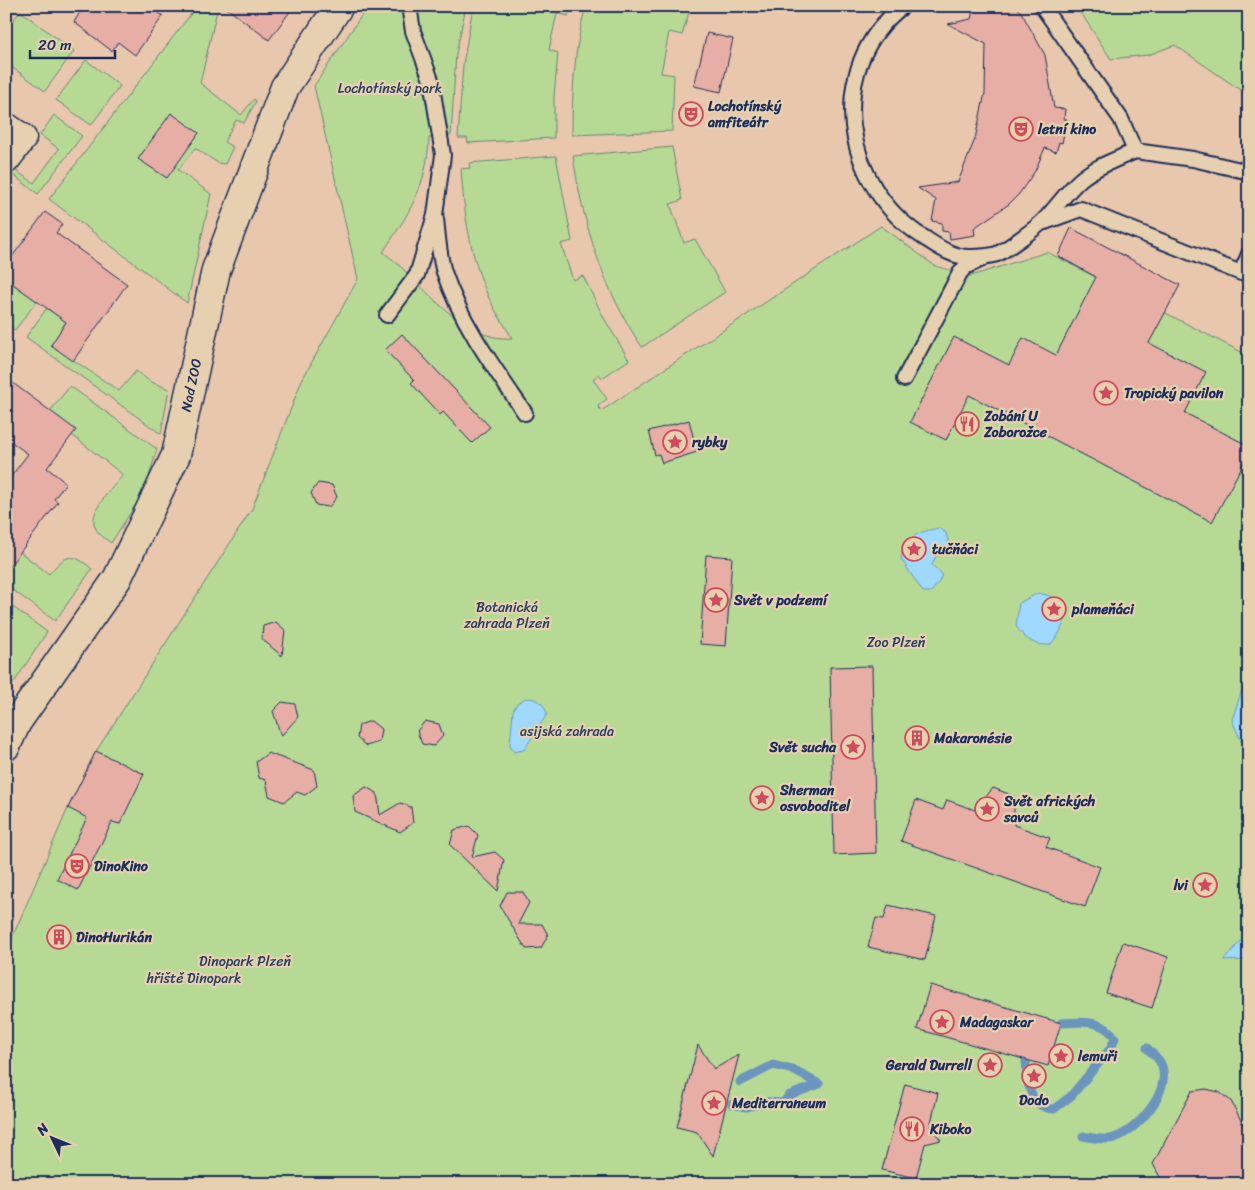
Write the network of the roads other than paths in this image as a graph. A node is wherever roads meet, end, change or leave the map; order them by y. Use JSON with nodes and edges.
{"nodes":[{"id":1,"x":339,"y":6,"type":"edge"},
{"id":2,"x":410,"y":6,"type":"edge"},
{"id":3,"x":903,"y":6,"type":"edge"},
{"id":4,"x":1042,"y":6,"type":"edge"},
{"id":5,"x":6,"y":127,"type":"edge"},
{"id":6,"x":1135,"y":151,"type":"junction"},
{"id":7,"x":6,"y":159,"type":"edge"},
{"id":8,"x":1249,"y":172,"type":"edge"},
{"id":9,"x":435,"y":215,"type":"junction"},
{"id":10,"x":1042,"y":223,"type":"junction"},
{"id":11,"x":997,"y":254,"type":"junction"},
{"id":12,"x":1249,"y":254,"type":"edge"},
{"id":13,"x":388,"y":315,"type":"dead end"},
{"id":14,"x":904,"y":379,"type":"dead end"},
{"id":15,"x":525,"y":413,"type":"dead end"},
{"id":16,"x":6,"y":746,"type":"edge"}],
"edges":[{"from":1,"to":16,"type":"street","name":"Nad ZOO"},
{"from":2,"to":9,"type":"lane"},
{"from":3,"to":11,"type":"lane"},
{"from":4,"to":6,"type":"lane"},
{"from":5,"to":7,"type":"street"},
{"from":6,"to":8,"type":"lane"},
{"from":6,"to":10,"type":"lane"},
{"from":9,"to":13,"type":"lane"},
{"from":9,"to":15,"type":"lane"},
{"from":10,"to":11,"type":"lane"},
{"from":10,"to":12,"type":"lane"},
{"from":11,"to":14,"type":"lane"}]}
